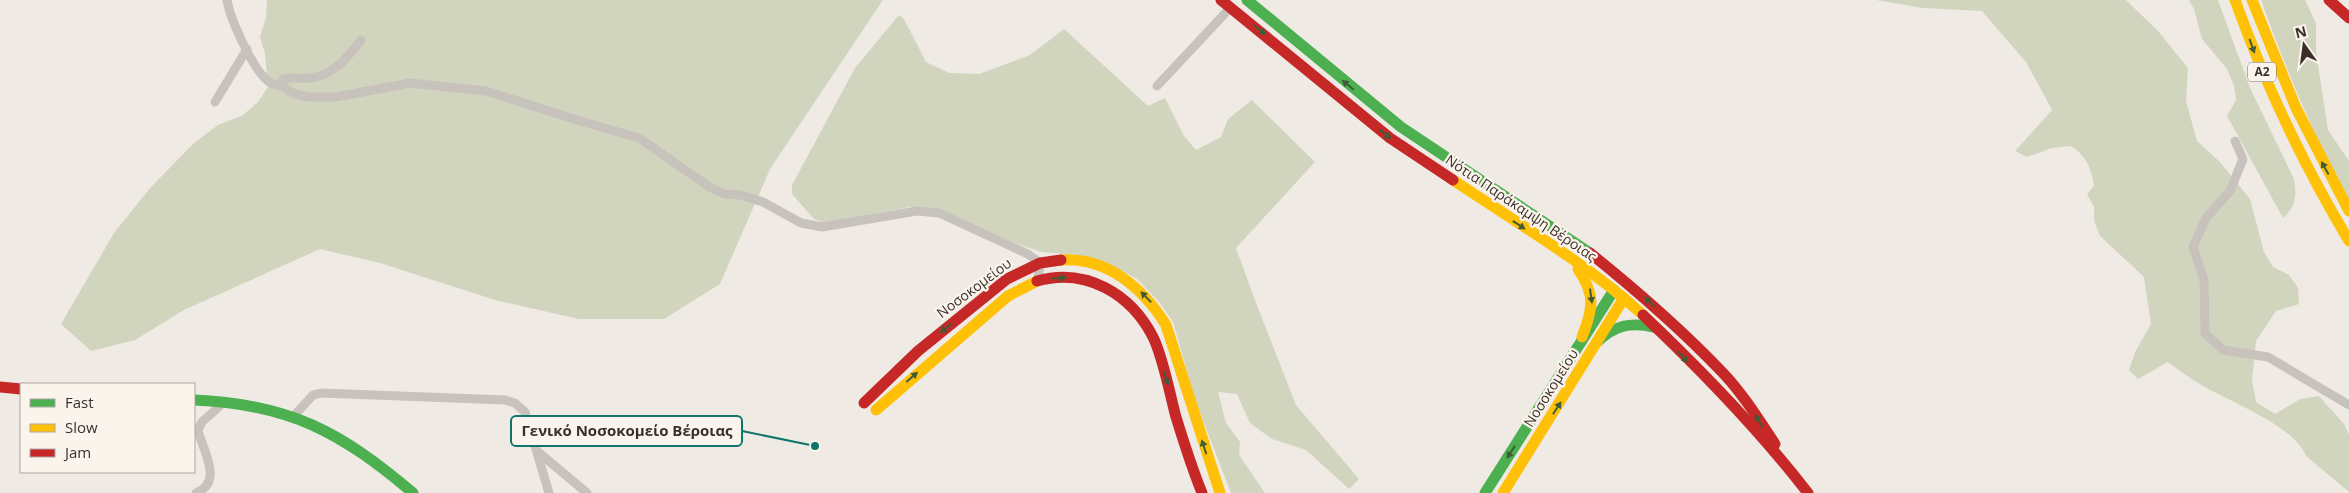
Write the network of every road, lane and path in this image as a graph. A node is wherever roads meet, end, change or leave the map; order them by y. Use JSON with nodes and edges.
{"nodes":[{"id":1,"x":227,"y":0,"type":"edge"},
{"id":2,"x":1222,"y":0,"type":"edge"},
{"id":3,"x":1247,"y":0,"type":"edge"},
{"id":4,"x":2235,"y":0,"type":"edge"},
{"id":5,"x":2252,"y":0,"type":"edge"},
{"id":6,"x":2330,"y":0,"type":"edge"},
{"id":7,"x":1231,"y":7,"type":"junction"},
{"id":8,"x":2349,"y":18,"type":"edge"},
{"id":9,"x":361,"y":40,"type":"dead end"},
{"id":10,"x":247,"y":49,"type":"junction"},
{"id":11,"x":282,"y":86,"type":"junction"},
{"id":12,"x":1157,"y":86,"type":"dead end"},
{"id":13,"x":215,"y":102,"type":"dead end"},
{"id":14,"x":2236,"y":140,"type":"dead end"},
{"id":15,"x":2349,"y":211,"type":"edge"},
{"id":16,"x":2349,"y":241,"type":"edge"},
{"id":17,"x":1571,"y":258,"type":"junction"},
{"id":18,"x":1040,"y":263,"type":"junction"},
{"id":19,"x":1038,"y":280,"type":"junction"},
{"id":20,"x":1630,"y":284,"type":"junction"},
{"id":21,"x":1614,"y":290,"type":"junction"},
{"id":22,"x":1624,"y":298,"type":"junction"},
{"id":23,"x":1654,"y":327,"type":"junction"},
{"id":24,"x":1582,"y":336,"type":"junction"},
{"id":25,"x":1597,"y":342,"type":"junction"},
{"id":26,"x":0,"y":387,"type":"edge"},
{"id":27,"x":20,"y":389,"type":"edge"},
{"id":28,"x":195,"y":400,"type":"edge"},
{"id":29,"x":224,"y":402,"type":"junction"},
{"id":30,"x":864,"y":403,"type":"dead end"},
{"id":31,"x":2349,"y":405,"type":"edge"},
{"id":32,"x":876,"y":410,"type":"dead end"},
{"id":33,"x":292,"y":417,"type":"junction"},
{"id":34,"x":537,"y":450,"type":"junction"},
{"id":35,"x":1784,"y":462,"type":"junction"},
{"id":36,"x":196,"y":493,"type":"edge"},
{"id":37,"x":413,"y":493,"type":"edge"},
{"id":38,"x":549,"y":493,"type":"edge"},
{"id":39,"x":587,"y":493,"type":"edge"},
{"id":40,"x":1202,"y":493,"type":"edge"},
{"id":41,"x":1220,"y":493,"type":"edge"},
{"id":42,"x":1485,"y":493,"type":"edge"},
{"id":43,"x":1503,"y":493,"type":"edge"},
{"id":44,"x":1808,"y":493,"type":"edge"}],
"edges":[{"from":1,"to":10,"type":"street"},
{"from":2,"to":7,"type":"main road","name":"Νότια Παράκαμψη Βέροιας"},
{"from":20,"to":3,"type":"main road","name":"Νότια Παράκαμψη Βέροιας","one_way":true},
{"from":4,"to":16,"type":"main road","number":"Α2","one_way":true},
{"from":15,"to":5,"type":"main road","number":"Α2","one_way":true},
{"from":6,"to":8,"type":"main road"},
{"from":7,"to":12,"type":"street"},
{"from":7,"to":17,"type":"main road","name":"Νότια Παράκαμψη Βέροιας","one_way":true},
{"from":9,"to":11,"type":"street"},
{"from":10,"to":11,"type":"street"},
{"from":10,"to":13,"type":"street"},
{"from":11,"to":18,"type":"street"},
{"from":14,"to":31,"type":"street"},
{"from":17,"to":21,"type":"main road","name":"Νότια Παράκαμψη Βέροιας"},
{"from":17,"to":24,"type":"main road","one_way":true},
{"from":18,"to":19,"type":"street"},
{"from":18,"to":30,"type":"main road","name":"Νοσοκομείου","one_way":true},
{"from":41,"to":18,"type":"main road","name":"Νοσοκομείου","one_way":true},
{"from":32,"to":19,"type":"main road","name":"Νοσοκομείου","one_way":true},
{"from":19,"to":40,"type":"main road","name":"Νοσοκομείου","one_way":true},
{"from":20,"to":21,"type":"main road"},
{"from":20,"to":22,"type":"main road","name":"Νοσοκομείου"},
{"from":35,"to":20,"type":"main road","name":"Νότια Παράκαμψη Βέροιας","one_way":true},
{"from":21,"to":22,"type":"main road","name":"Νότια Παράκαμψη Βέροιας"},
{"from":21,"to":24,"type":"main road"},
{"from":22,"to":23,"type":"main road","name":"Νότια Παράκαμψη Βέροιας"},
{"from":22,"to":25,"type":"main road","name":"Νοσοκομείου"},
{"from":23,"to":25,"type":"main road"},
{"from":23,"to":35,"type":"main road","name":"Νότια Παράκαμψη Βέροιας","one_way":true},
{"from":24,"to":42,"type":"main road","name":"Νοσοκομείου","one_way":true},
{"from":43,"to":25,"type":"main road","name":"Νοσοκομείου","one_way":true},
{"from":26,"to":27,"type":"main road"},
{"from":28,"to":29,"type":"main road"},
{"from":29,"to":33,"type":"main road"},
{"from":29,"to":36,"type":"street"},
{"from":33,"to":34,"type":"street"},
{"from":33,"to":37,"type":"main road"},
{"from":34,"to":38,"type":"street"},
{"from":34,"to":39,"type":"street"},
{"from":35,"to":44,"type":"main road","name":"Νότια Παράκαμψη Βέροιας"}]}
